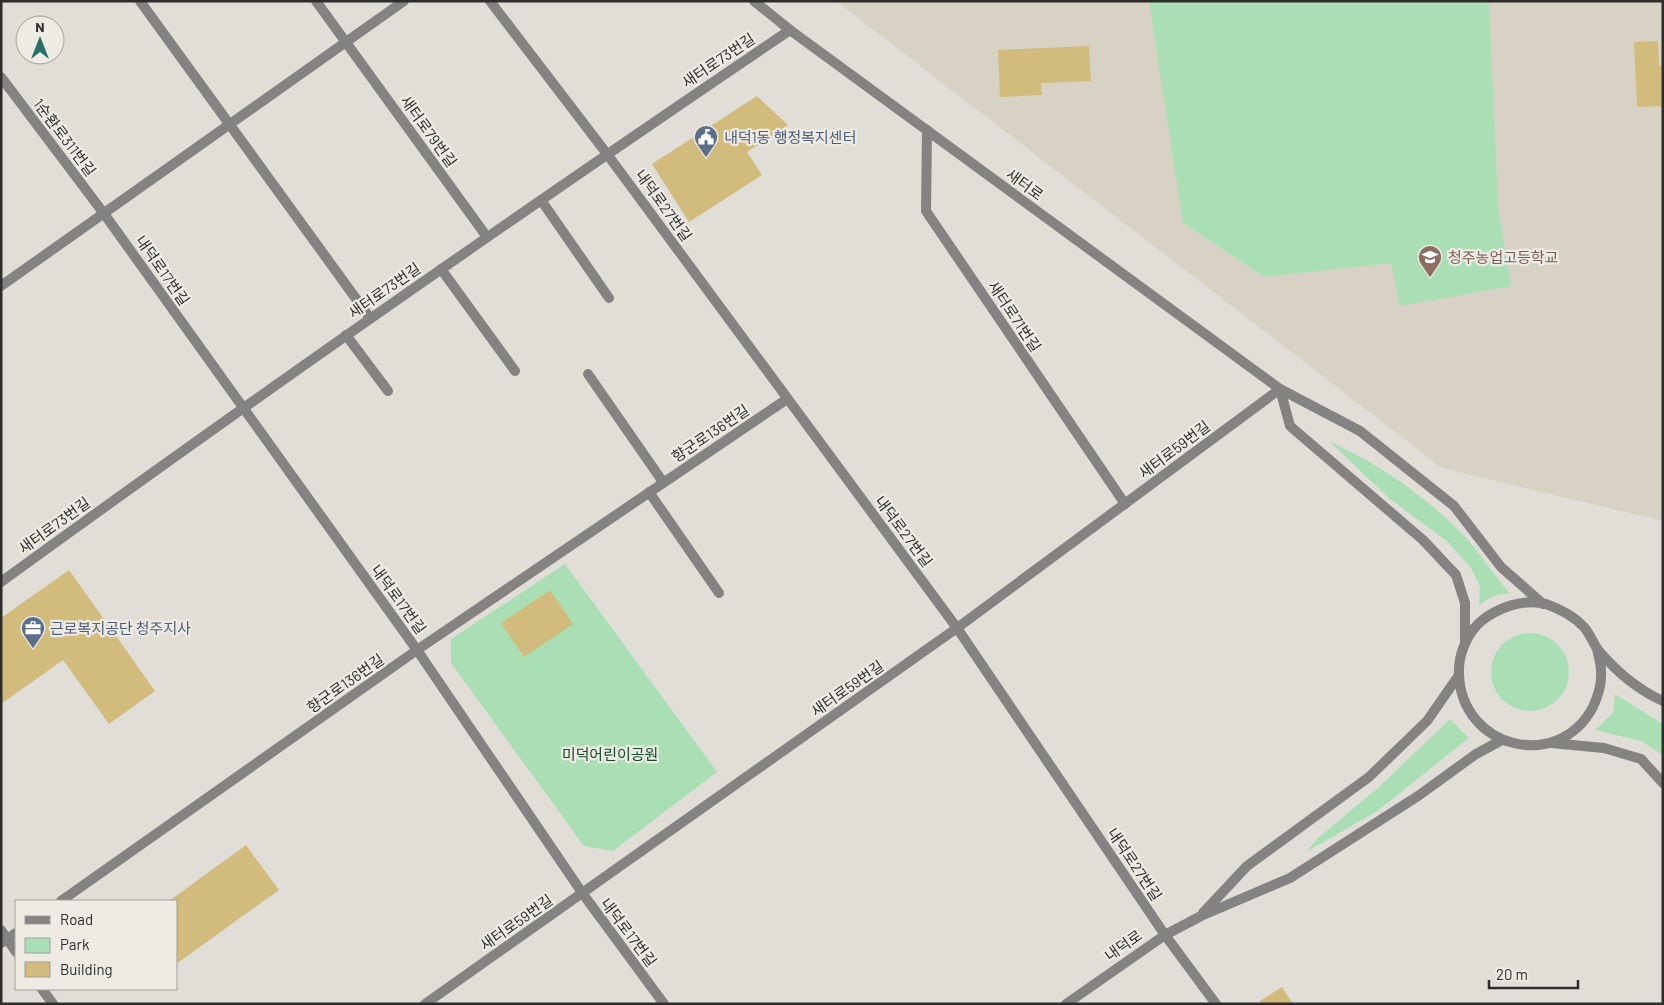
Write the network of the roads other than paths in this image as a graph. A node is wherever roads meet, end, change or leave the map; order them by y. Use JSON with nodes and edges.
{"nodes":[{"id":1,"x":140,"y":1,"type":"edge"},
{"id":2,"x":316,"y":1,"type":"edge"},
{"id":3,"x":404,"y":1,"type":"edge"},
{"id":4,"x":490,"y":1,"type":"edge"},
{"id":5,"x":754,"y":1,"type":"edge"},
{"id":6,"x":790,"y":30,"type":"junction"},
{"id":7,"x":346,"y":42,"type":"junction"},
{"id":8,"x":1,"y":77,"type":"edge"},
{"id":9,"x":232,"y":124,"type":"junction"},
{"id":10,"x":927,"y":130,"type":"junction"},
{"id":11,"x":607,"y":154,"type":"junction"},
{"id":12,"x":541,"y":200,"type":"junction"},
{"id":13,"x":105,"y":215,"type":"junction"},
{"id":14,"x":487,"y":237,"type":"junction"},
{"id":15,"x":441,"y":269,"type":"junction"},
{"id":16,"x":1,"y":286,"type":"edge"},
{"id":17,"x":609,"y":298,"type":"dead end"},
{"id":18,"x":370,"y":318,"type":"junction"},
{"id":19,"x":346,"y":335,"type":"junction"},
{"id":20,"x":515,"y":371,"type":"dead end"},
{"id":21,"x":588,"y":374,"type":"dead end"},
{"id":22,"x":1280,"y":389,"type":"junction"},
{"id":23,"x":388,"y":391,"type":"dead end"},
{"id":24,"x":787,"y":399,"type":"junction"},
{"id":25,"x":241,"y":408,"type":"junction"},
{"id":26,"x":664,"y":482,"type":"junction"},
{"id":27,"x":649,"y":492,"type":"junction"},
{"id":28,"x":1125,"y":504,"type":"junction"},
{"id":29,"x":1,"y":582,"type":"edge"},
{"id":30,"x":719,"y":593,"type":"dead end"},
{"id":31,"x":1543,"y":604,"type":"junction"},
{"id":32,"x":957,"y":628,"type":"junction"},
{"id":33,"x":1465,"y":643,"type":"junction"},
{"id":34,"x":1597,"y":648,"type":"junction"},
{"id":35,"x":417,"y":650,"type":"junction"},
{"id":36,"x":1459,"y":676,"type":"junction"},
{"id":37,"x":1663,"y":701,"type":"edge"},
{"id":38,"x":1502,"y":740,"type":"junction"},
{"id":39,"x":1550,"y":742,"type":"junction"},
{"id":40,"x":1663,"y":783,"type":"edge"},
{"id":41,"x":582,"y":894,"type":"junction"},
{"id":42,"x":62,"y":900,"type":"edge"},
{"id":43,"x":1200,"y":916,"type":"junction"},
{"id":44,"x":1165,"y":935,"type":"junction"},
{"id":45,"x":7,"y":936,"type":"edge"},
{"id":46,"x":15,"y":950,"type":"edge"},
{"id":47,"x":43,"y":990,"type":"edge"},
{"id":48,"x":53,"y":1004,"type":"edge"},
{"id":49,"x":425,"y":1004,"type":"edge"},
{"id":50,"x":664,"y":1004,"type":"edge"},
{"id":51,"x":1066,"y":1004,"type":"edge"},
{"id":52,"x":1216,"y":1004,"type":"edge"}],
"edges":[{"from":1,"to":9,"type":"street"},
{"from":2,"to":7,"type":"street","name":"새터로79번길"},
{"from":3,"to":7,"type":"street"},
{"from":4,"to":11,"type":"street"},
{"from":5,"to":6,"type":"street","name":"새터로"},
{"from":6,"to":10,"type":"street","name":"새터로"},
{"from":6,"to":11,"type":"street","name":"새터로73번길"},
{"from":7,"to":9,"type":"street"},
{"from":7,"to":14,"type":"street","name":"새터로79번길"},
{"from":8,"to":13,"type":"street","name":"1순환로311번길"},
{"from":9,"to":13,"type":"street"},
{"from":9,"to":18,"type":"street"},
{"from":10,"to":22,"type":"street","name":"새터로"},
{"from":10,"to":28,"type":"street","name":"새터로71번길"},
{"from":11,"to":12,"type":"street","name":"새터로73번길"},
{"from":11,"to":24,"type":"street","name":"내덕로27번길"},
{"from":12,"to":14,"type":"street","name":"새터로73번길"},
{"from":12,"to":17,"type":"street"},
{"from":13,"to":16,"type":"street"},
{"from":13,"to":25,"type":"street","name":"내덕로17번길"},
{"from":14,"to":15,"type":"street","name":"새터로73번길"},
{"from":15,"to":18,"type":"street","name":"새터로73번길"},
{"from":15,"to":20,"type":"street"},
{"from":18,"to":19,"type":"street","name":"새터로73번길"},
{"from":19,"to":23,"type":"street"},
{"from":19,"to":25,"type":"street","name":"새터로73번길"},
{"from":21,"to":26,"type":"street"},
{"from":22,"to":28,"type":"street","name":"새터로59번길"},
{"from":22,"to":31,"type":"street","name":"새터로"},
{"from":22,"to":33,"type":"street"},
{"from":24,"to":26,"type":"street","name":"향군로136번길"},
{"from":24,"to":32,"type":"street","name":"내덕로27번길"},
{"from":25,"to":29,"type":"street","name":"새터로73번길"},
{"from":25,"to":35,"type":"street","name":"내덕로17번길"},
{"from":26,"to":27,"type":"street","name":"향군로136번길"},
{"from":27,"to":30,"type":"street"},
{"from":27,"to":35,"type":"street","name":"향군로136번길"},
{"from":28,"to":32,"type":"street","name":"새터로59번길"},
{"from":31,"to":33,"type":"street"},
{"from":31,"to":34,"type":"street"},
{"from":32,"to":41,"type":"street","name":"새터로59번길"},
{"from":32,"to":44,"type":"street","name":"내덕로27번길"},
{"from":33,"to":36,"type":"street"},
{"from":34,"to":37,"type":"street"},
{"from":34,"to":39,"type":"street"},
{"from":35,"to":41,"type":"street","name":"내덕로17번길"},
{"from":35,"to":42,"type":"street","name":"향군로136번길"},
{"from":36,"to":38,"type":"street"},
{"from":36,"to":43,"type":"street"},
{"from":38,"to":39,"type":"street"},
{"from":38,"to":43,"type":"street"},
{"from":39,"to":40,"type":"street"},
{"from":41,"to":49,"type":"street","name":"새터로59번길"},
{"from":41,"to":50,"type":"street","name":"내덕로17번길"},
{"from":43,"to":44,"type":"street","name":"내덕로"},
{"from":44,"to":51,"type":"street","name":"내덕로"},
{"from":44,"to":52,"type":"street","name":"내덕로27번길"},
{"from":45,"to":46,"type":"street"},
{"from":47,"to":48,"type":"street"}]}
